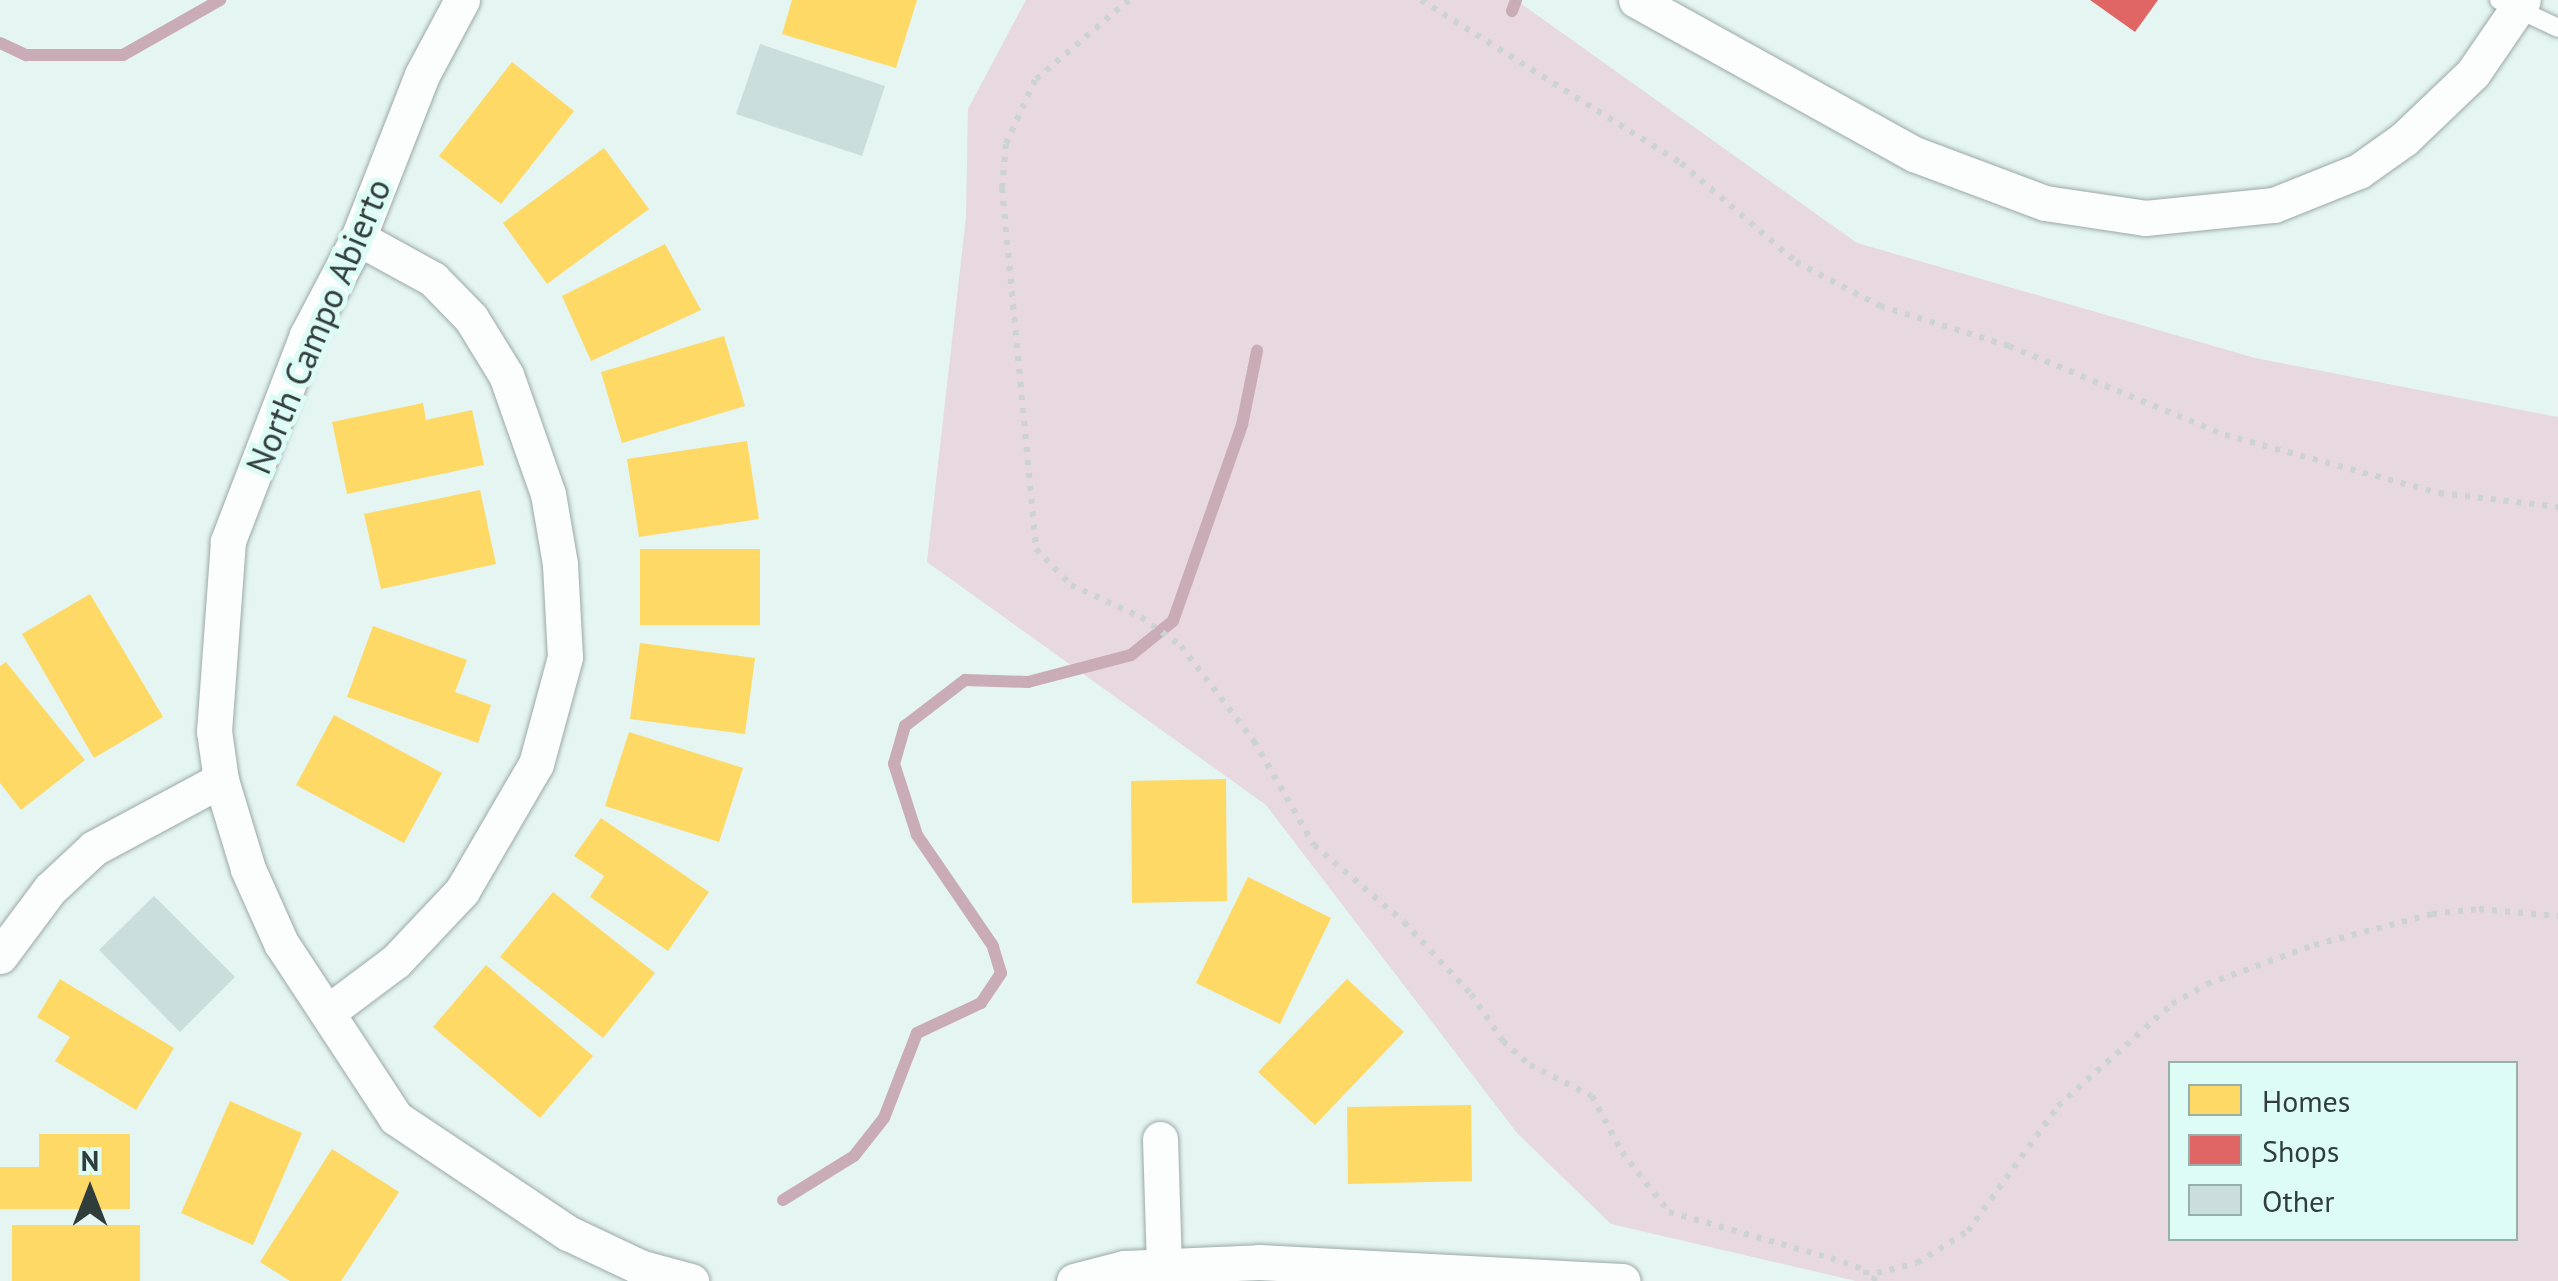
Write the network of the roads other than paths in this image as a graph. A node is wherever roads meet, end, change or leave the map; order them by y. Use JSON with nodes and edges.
{"nodes":[{"id":1,"x":462,"y":0,"type":"edge"},
{"id":2,"x":1636,"y":0,"type":"edge"},
{"id":3,"x":2512,"y":4,"type":"edge"},
{"id":4,"x":2558,"y":28,"type":"edge"},
{"id":5,"x":358,"y":238,"type":"junction"},
{"id":6,"x":221,"y":780,"type":"junction"},
{"id":7,"x":0,"y":956,"type":"edge"},
{"id":8,"x":328,"y":1012,"type":"junction"},
{"id":9,"x":1160,"y":1139,"type":"dead end"},
{"id":10,"x":1164,"y":1266,"type":"junction"},
{"id":11,"x":691,"y":1281,"type":"edge"},
{"id":12,"x":1074,"y":1281,"type":"edge"},
{"id":13,"x":1623,"y":1281,"type":"edge"}],
"edges":[{"from":1,"to":5,"type":"street","name":"North Campo Abierto"},
{"from":2,"to":3,"type":"street"},
{"from":3,"to":4,"type":"lane"},
{"from":5,"to":6,"type":"street","name":"North Campo Abierto"},
{"from":5,"to":8,"type":"street"},
{"from":6,"to":7,"type":"street"},
{"from":6,"to":8,"type":"street","name":"North Campo Abierto"},
{"from":8,"to":11,"type":"street","name":"North Campo Abierto"},
{"from":9,"to":10,"type":"street"},
{"from":10,"to":12,"type":"street"},
{"from":10,"to":13,"type":"street"}]}
